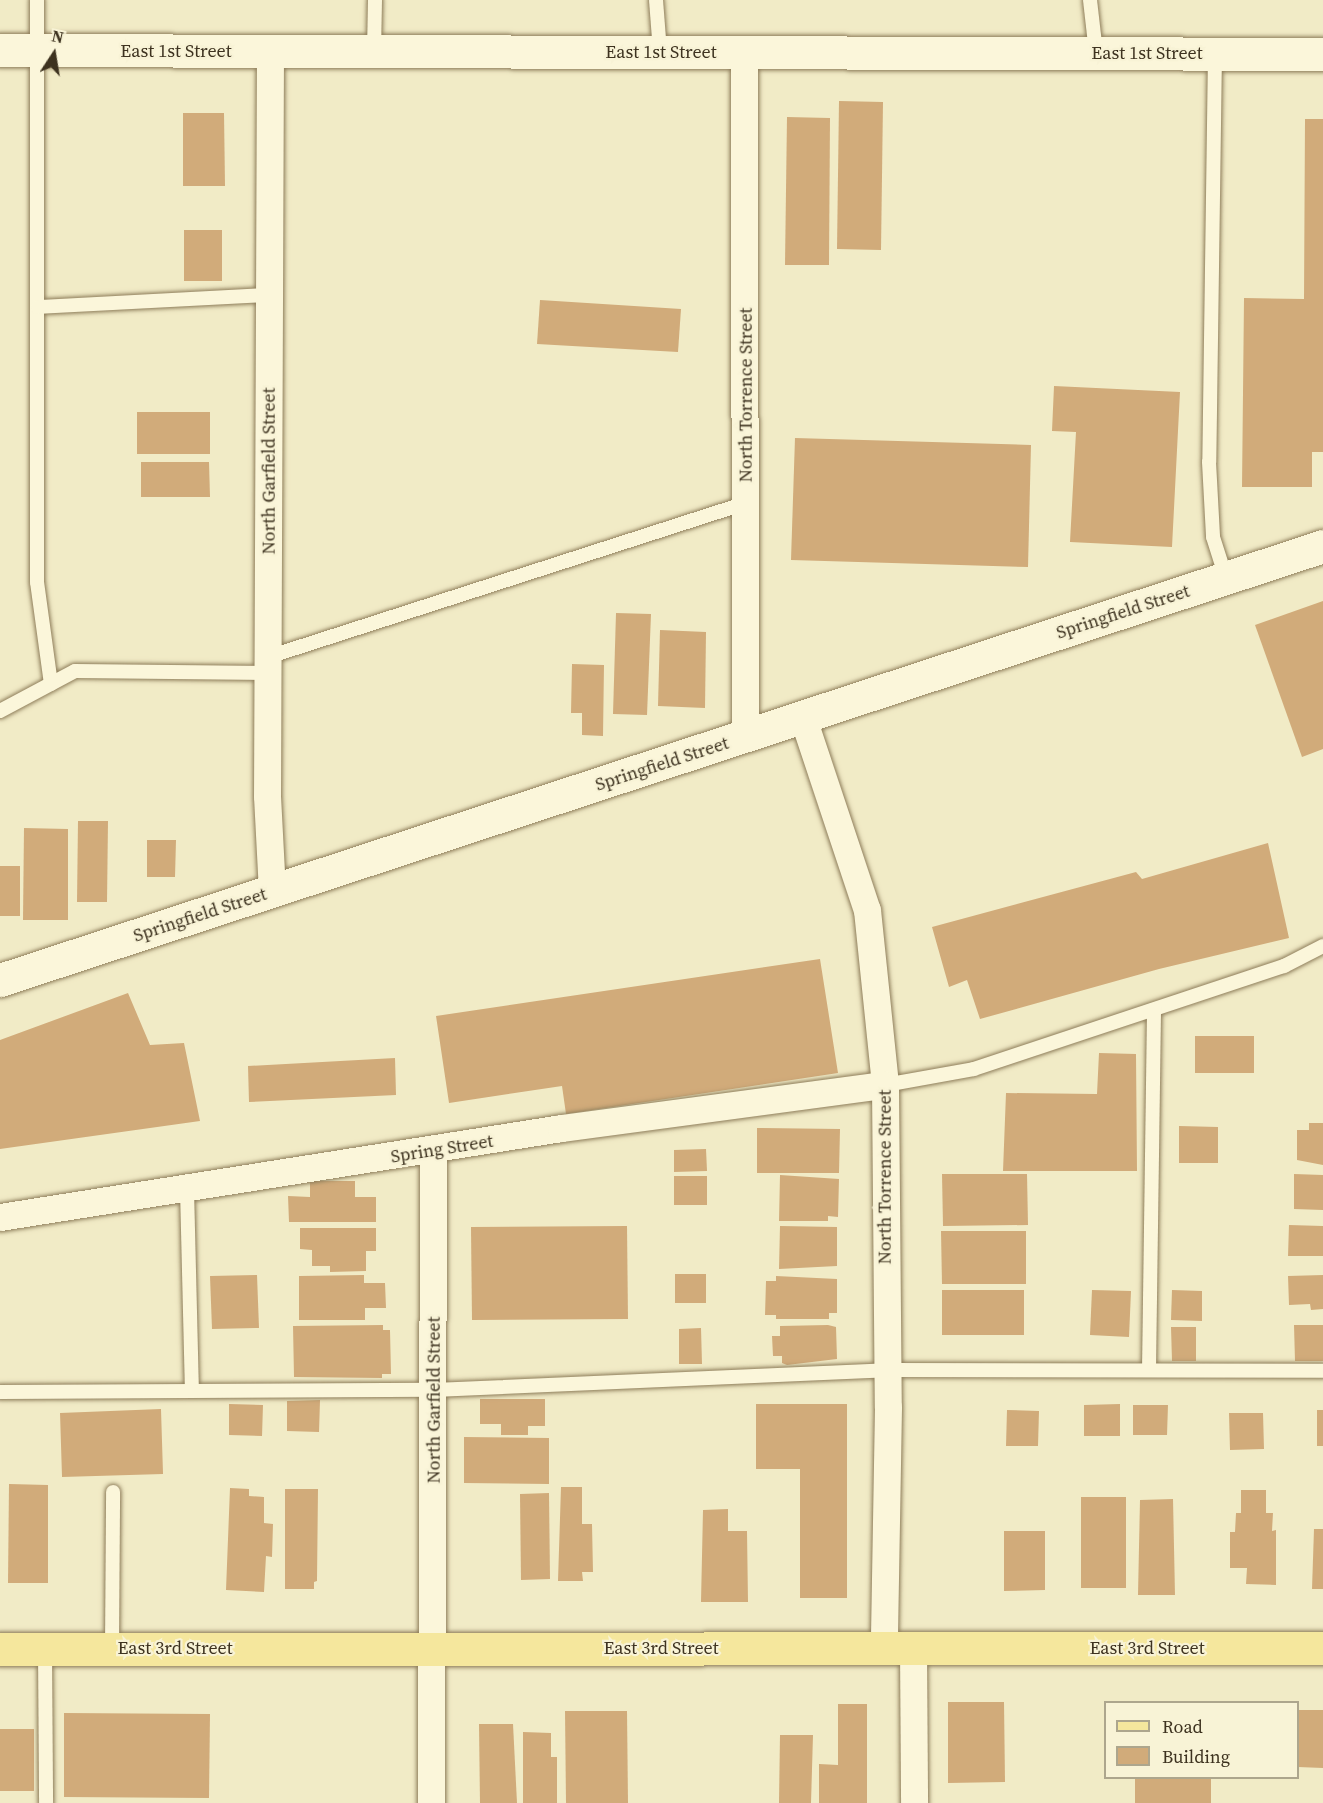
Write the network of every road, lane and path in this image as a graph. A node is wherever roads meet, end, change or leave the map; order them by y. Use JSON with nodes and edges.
{"nodes":[{"id":1,"x":37,"y":0,"type":"edge"},
{"id":2,"x":375,"y":0,"type":"edge"},
{"id":3,"x":656,"y":0,"type":"edge"},
{"id":4,"x":1090,"y":0,"type":"edge"},
{"id":5,"x":0,"y":50,"type":"edge"},
{"id":6,"x":38,"y":51,"type":"junction"},
{"id":7,"x":270,"y":52,"type":"junction"},
{"id":8,"x":374,"y":52,"type":"junction"},
{"id":9,"x":660,"y":52,"type":"junction"},
{"id":10,"x":744,"y":52,"type":"junction"},
{"id":11,"x":1096,"y":53,"type":"junction"},
{"id":12,"x":1215,"y":53,"type":"junction"},
{"id":13,"x":1323,"y":54,"type":"edge"},
{"id":14,"x":269,"y":295,"type":"junction"},
{"id":15,"x":38,"y":307,"type":"junction"},
{"id":16,"x":746,"y":503,"type":"junction"},
{"id":17,"x":1323,"y":546,"type":"edge"},
{"id":18,"x":1226,"y":578,"type":"junction"},
{"id":19,"x":268,"y":665,"type":"junction"},
{"id":20,"x":51,"y":684,"type":"junction"},
{"id":21,"x":0,"y":711,"type":"edge"},
{"id":22,"x":803,"y":718,"type":"junction"},
{"id":23,"x":745,"y":737,"type":"junction"},
{"id":24,"x":272,"y":891,"type":"junction"},
{"id":25,"x":1323,"y":946,"type":"edge"},
{"id":26,"x":0,"y":980,"type":"edge"},
{"id":27,"x":1154,"y":1010,"type":"junction"},
{"id":28,"x":885,"y":1085,"type":"junction"},
{"id":29,"x":433,"y":1152,"type":"junction"},
{"id":30,"x":187,"y":1189,"type":"junction"},
{"id":31,"x":0,"y":1217,"type":"edge"},
{"id":32,"x":887,"y":1370,"type":"junction"},
{"id":33,"x":1149,"y":1370,"type":"junction"},
{"id":34,"x":1323,"y":1371,"type":"edge"},
{"id":35,"x":192,"y":1389,"type":"junction"},
{"id":36,"x":434,"y":1390,"type":"junction"},
{"id":37,"x":0,"y":1392,"type":"edge"},
{"id":38,"x":112,"y":1492,"type":"dead end"},
{"id":39,"x":0,"y":1648,"type":"edge"},
{"id":40,"x":112,"y":1648,"type":"junction"},
{"id":41,"x":430,"y":1648,"type":"junction"},
{"id":42,"x":899,"y":1648,"type":"junction"},
{"id":43,"x":1323,"y":1648,"type":"edge"},
{"id":44,"x":45,"y":1649,"type":"junction"},
{"id":45,"x":46,"y":1803,"type":"edge"},
{"id":46,"x":431,"y":1803,"type":"edge"},
{"id":47,"x":914,"y":1803,"type":"edge"}],
"edges":[{"from":1,"to":6,"type":"lane"},
{"from":2,"to":8,"type":"lane"},
{"from":3,"to":9,"type":"lane"},
{"from":4,"to":11,"type":"lane"},
{"from":5,"to":6,"type":"street","name":"East 1st Street"},
{"from":6,"to":7,"type":"street","name":"East 1st Street"},
{"from":6,"to":15,"type":"lane"},
{"from":7,"to":8,"type":"street","name":"East 1st Street"},
{"from":7,"to":14,"type":"street","name":"North Garfield Street"},
{"from":8,"to":9,"type":"street","name":"East 1st Street"},
{"from":9,"to":10,"type":"street","name":"East 1st Street"},
{"from":10,"to":11,"type":"street","name":"East 1st Street"},
{"from":10,"to":16,"type":"street","name":"North Torrence Street"},
{"from":11,"to":12,"type":"street","name":"East 1st Street"},
{"from":12,"to":13,"type":"street","name":"East 1st Street"},
{"from":12,"to":18,"type":"lane"},
{"from":14,"to":15,"type":"lane"},
{"from":14,"to":19,"type":"street","name":"North Garfield Street"},
{"from":15,"to":20,"type":"lane"},
{"from":16,"to":19,"type":"lane"},
{"from":16,"to":23,"type":"street","name":"North Torrence Street"},
{"from":17,"to":18,"type":"street","name":"Springfield Street"},
{"from":18,"to":22,"type":"street","name":"Springfield Street"},
{"from":19,"to":20,"type":"lane"},
{"from":19,"to":24,"type":"street","name":"North Garfield Street"},
{"from":20,"to":21,"type":"lane"},
{"from":22,"to":23,"type":"street","name":"Springfield Street"},
{"from":22,"to":28,"type":"street","name":"North Torrence Street"},
{"from":23,"to":24,"type":"street","name":"Springfield Street"},
{"from":24,"to":26,"type":"street","name":"Springfield Street"},
{"from":25,"to":27,"type":"lane"},
{"from":27,"to":28,"type":"lane"},
{"from":27,"to":33,"type":"lane"},
{"from":28,"to":29,"type":"street","name":"Spring Street"},
{"from":28,"to":32,"type":"street","name":"North Torrence Street"},
{"from":29,"to":30,"type":"street","name":"Spring Street"},
{"from":29,"to":36,"type":"street","name":"North Garfield Street"},
{"from":30,"to":31,"type":"street","name":"Spring Street"},
{"from":30,"to":35,"type":"lane"},
{"from":32,"to":33,"type":"lane"},
{"from":32,"to":36,"type":"lane"},
{"from":32,"to":42,"type":"street","name":"North Torrence Street"},
{"from":33,"to":34,"type":"lane"},
{"from":35,"to":36,"type":"lane"},
{"from":35,"to":37,"type":"lane"},
{"from":36,"to":41,"type":"street","name":"North Garfield Street"},
{"from":38,"to":40,"type":"lane"},
{"from":39,"to":44,"type":"main road","name":"East 3rd Street"},
{"from":40,"to":41,"type":"main road","name":"East 3rd Street"},
{"from":40,"to":44,"type":"main road","name":"East 3rd Street"},
{"from":41,"to":42,"type":"main road","name":"East 3rd Street"},
{"from":41,"to":46,"type":"street","name":"North Garfield Street"},
{"from":42,"to":43,"type":"main road","name":"East 3rd Street"},
{"from":42,"to":47,"type":"street","name":"North Torrence Street"},
{"from":44,"to":45,"type":"lane"}]}
